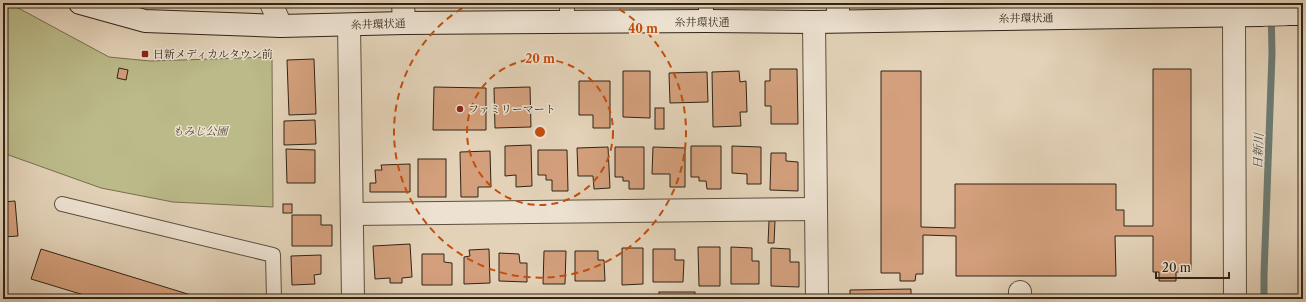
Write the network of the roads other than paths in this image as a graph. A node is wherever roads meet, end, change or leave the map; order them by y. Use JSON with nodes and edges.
{"nodes":[{"id":1,"x":80,"y":3,"type":"edge"},
{"id":2,"x":271,"y":3,"type":"edge"},
{"id":3,"x":706,"y":12,"type":"edge"},
{"id":4,"x":838,"y":12,"type":"edge"},
{"id":5,"x":404,"y":13,"type":"edge"},
{"id":6,"x":567,"y":13,"type":"edge"},
{"id":7,"x":1293,"y":14,"type":"edge"},
{"id":8,"x":1234,"y":16,"type":"junction"},
{"id":9,"x":814,"y":22,"type":"junction"},
{"id":10,"x":349,"y":25,"type":"junction"},
{"id":11,"x":281,"y":26,"type":"junction"},
{"id":12,"x":62,"y":204,"type":"dead end"},
{"id":13,"x":816,"y":209,"type":"junction"},
{"id":14,"x":352,"y":214,"type":"junction"},
{"id":15,"x":274,"y":299,"type":"edge"},
{"id":16,"x":353,"y":299,"type":"edge"},
{"id":17,"x":817,"y":299,"type":"edge"},
{"id":18,"x":1235,"y":299,"type":"edge"}],
"edges":[{"from":1,"to":11,"type":"street","name":"糸井環状通"},
{"from":2,"to":11,"type":"street"},
{"from":3,"to":6,"type":"street","name":"糸井環状通"},
{"from":3,"to":9,"type":"street","name":"糸井環状通"},
{"from":4,"to":8,"type":"street","name":"糸井環状通"},
{"from":4,"to":9,"type":"street","name":"糸井環状通"},
{"from":5,"to":6,"type":"street","name":"糸井環状通"},
{"from":5,"to":10,"type":"street","name":"糸井環状通"},
{"from":7,"to":8,"type":"street","name":"糸井環状通"},
{"from":8,"to":18,"type":"street"},
{"from":9,"to":13,"type":"street"},
{"from":10,"to":11,"type":"street","name":"糸井環状通"},
{"from":10,"to":14,"type":"street"},
{"from":12,"to":15,"type":"lane"},
{"from":13,"to":14,"type":"street"},
{"from":13,"to":17,"type":"street"},
{"from":14,"to":16,"type":"street"}]}
